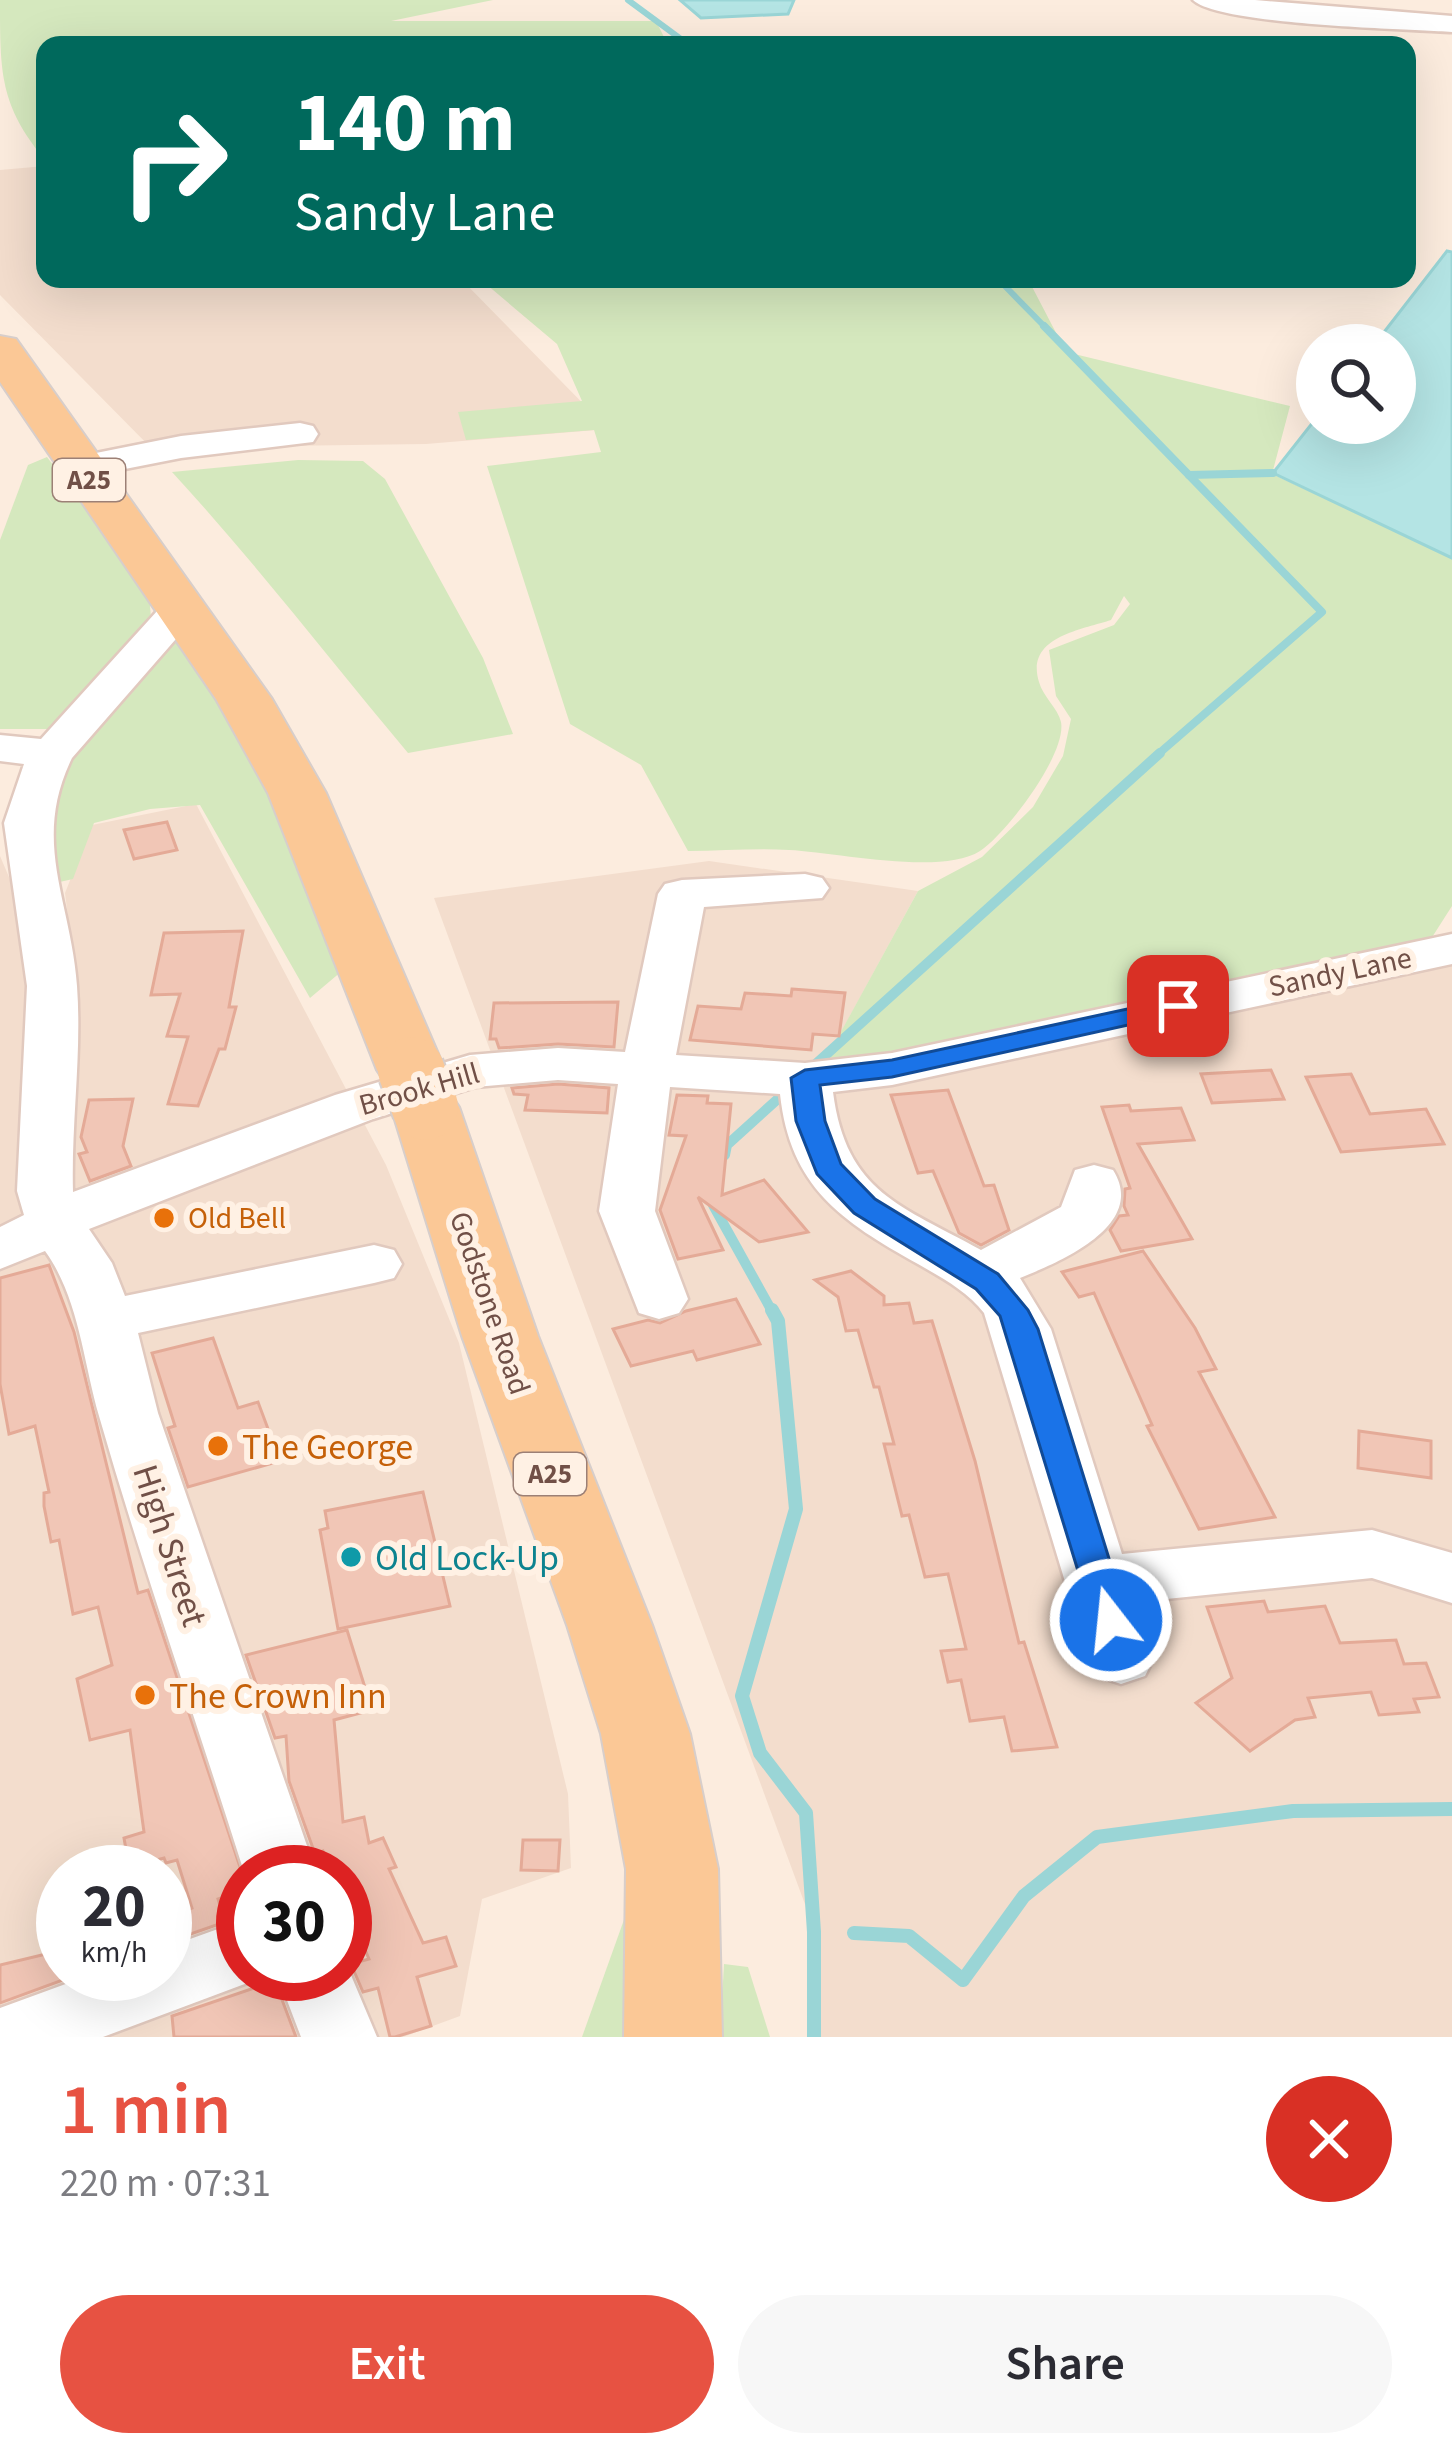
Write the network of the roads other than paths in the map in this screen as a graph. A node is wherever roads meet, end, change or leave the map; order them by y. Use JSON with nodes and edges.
{"nodes":[{"id":1,"x":1206,"y":0,"type":"edge"},
{"id":2,"x":1387,"y":0,"type":"edge"},
{"id":3,"x":1413,"y":0,"type":"edge"},
{"id":4,"x":1452,"y":24,"type":"edge"},
{"id":5,"x":0,"y":349,"type":"edge"},
{"id":6,"x":300,"y":434,"type":"dead end"},
{"id":7,"x":79,"y":467,"type":"junction"},
{"id":8,"x":182,"y":608,"type":"junction"},
{"id":9,"x":0,"y":748,"type":"edge"},
{"id":10,"x":52,"y":753,"type":"junction"},
{"id":11,"x":13,"y":816,"type":"edge"},
{"id":12,"x":805,"y":888,"type":"dead end"},
{"id":13,"x":1452,"y":949,"type":"edge"},
{"id":14,"x":646,"y":1070,"type":"junction"},
{"id":15,"x":789,"y":1078,"type":"junction"},
{"id":16,"x":1094,"y":1184,"type":"dead end"},
{"id":17,"x":55,"y":1224,"type":"junction"},
{"id":18,"x":0,"y":1250,"type":"edge"},
{"id":19,"x":374,"y":1264,"type":"dead end"},
{"id":20,"x":975,"y":1274,"type":"junction"},
{"id":21,"x":654,"y":1300,"type":"dead end"},
{"id":22,"x":105,"y":1320,"type":"junction"},
{"id":23,"x":1452,"y":1579,"type":"edge"},
{"id":24,"x":1100,"y":1581,"type":"junction"},
{"id":25,"x":1121,"y":1658,"type":"dead end"},
{"id":26,"x":271,"y":1845,"type":"edge"},
{"id":27,"x":216,"y":1962,"type":"edge"},
{"id":28,"x":325,"y":2001,"type":"edge"},
{"id":29,"x":12,"y":2037,"type":"edge"},
{"id":30,"x":339,"y":2037,"type":"edge"},
{"id":31,"x":673,"y":2037,"type":"edge"}],
"edges":[{"from":1,"to":4,"type":"street"},
{"from":2,"to":3,"type":"street"},
{"from":5,"to":7,"type":"main road","name":"Godstone Road","number":"A25"},
{"from":6,"to":7,"type":"street"},
{"from":7,"to":8,"type":"main road","name":"Godstone Road","number":"A25"},
{"from":8,"to":10,"type":"street"},
{"from":8,"to":31,"type":"main road","name":"Godstone Road","number":"A25"},
{"from":9,"to":10,"type":"street"},
{"from":10,"to":11,"type":"street"},
{"from":11,"to":17,"type":"street"},
{"from":12,"to":14,"type":"street"},
{"from":13,"to":15,"type":"street","name":"Sandy Lane"},
{"from":14,"to":15,"type":"street","name":"Brook Hill"},
{"from":14,"to":17,"type":"street","name":"Brook Hill"},
{"from":14,"to":21,"type":"street"},
{"from":15,"to":20,"type":"street"},
{"from":16,"to":20,"type":"street"},
{"from":17,"to":18,"type":"street","name":"Brook Hill"},
{"from":17,"to":22,"type":"street","name":"High Street"},
{"from":19,"to":22,"type":"street"},
{"from":20,"to":24,"type":"street"},
{"from":22,"to":26,"type":"street","name":"High Street"},
{"from":23,"to":24,"type":"street"},
{"from":24,"to":25,"type":"street"},
{"from":27,"to":29,"type":"street"},
{"from":28,"to":30,"type":"street"}]}
